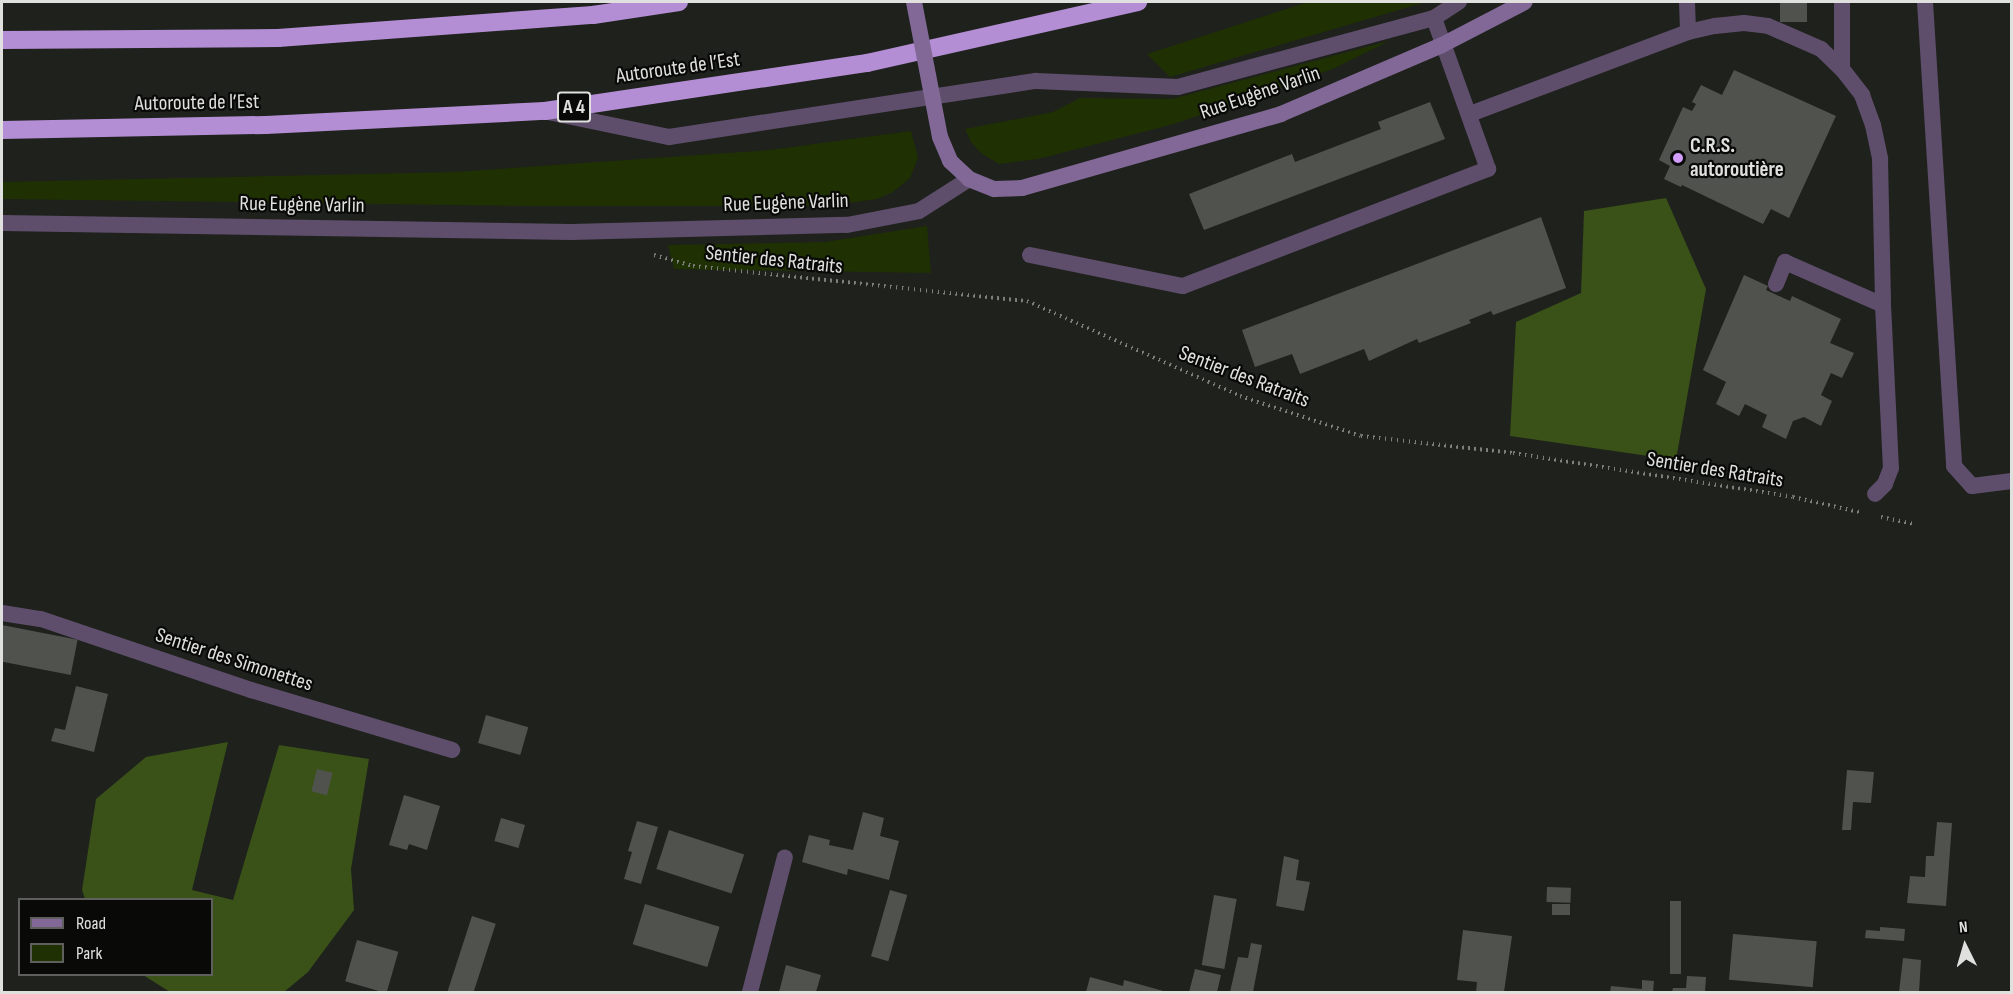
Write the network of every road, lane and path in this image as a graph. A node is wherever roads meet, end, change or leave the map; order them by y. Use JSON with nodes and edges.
{"nodes":[{"id":1,"x":679,"y":2,"type":"edge"},
{"id":2,"x":914,"y":2,"type":"edge"},
{"id":3,"x":1138,"y":2,"type":"edge"},
{"id":4,"x":1459,"y":2,"type":"edge"},
{"id":5,"x":1525,"y":2,"type":"edge"},
{"id":6,"x":1687,"y":2,"type":"edge"},
{"id":7,"x":1842,"y":2,"type":"edge"},
{"id":8,"x":1925,"y":2,"type":"edge"},
{"id":9,"x":1434,"y":18,"type":"junction"},
{"id":10,"x":1688,"y":32,"type":"junction"},
{"id":11,"x":2,"y":40,"type":"edge"},
{"id":12,"x":1442,"y":45,"type":"junction"},
{"id":13,"x":1842,"y":69,"type":"junction"},
{"id":14,"x":545,"y":111,"type":"junction"},
{"id":15,"x":1470,"y":114,"type":"junction"},
{"id":16,"x":2,"y":130,"type":"edge"},
{"id":17,"x":969,"y":179,"type":"junction"},
{"id":18,"x":2,"y":223,"type":"edge"},
{"id":19,"x":649,"y":254,"type":"dead end"},
{"id":20,"x":1030,"y":255,"type":"dead end"},
{"id":21,"x":1776,"y":285,"type":"dead end"},
{"id":22,"x":1883,"y":305,"type":"junction"},
{"id":23,"x":2012,"y":481,"type":"edge"},
{"id":24,"x":1875,"y":494,"type":"dead end"},
{"id":25,"x":1915,"y":524,"type":"dead end"},
{"id":26,"x":2,"y":613,"type":"edge"},
{"id":27,"x":452,"y":750,"type":"dead end"},
{"id":28,"x":784,"y":857,"type":"dead end"},
{"id":29,"x":750,"y":993,"type":"edge"}],
"edges":[{"from":1,"to":11,"type":"highway"},
{"from":2,"to":17,"type":"main road","bridge":true},
{"from":3,"to":14,"type":"highway","name":"Autoroute de l’Est","number":"A 4"},
{"from":4,"to":9,"type":"street"},
{"from":5,"to":12,"type":"main road","name":"Rue Eugène Varlin"},
{"from":6,"to":10,"type":"street"},
{"from":7,"to":13,"type":"street"},
{"from":8,"to":23,"type":"street"},
{"from":9,"to":12,"type":"street"},
{"from":9,"to":14,"type":"street"},
{"from":10,"to":13,"type":"street"},
{"from":10,"to":15,"type":"street"},
{"from":12,"to":15,"type":"street"},
{"from":12,"to":17,"type":"main road","name":"Rue Eugène Varlin"},
{"from":13,"to":22,"type":"street"},
{"from":14,"to":16,"type":"highway","name":"Autoroute de l’Est","number":"A 4"},
{"from":15,"to":20,"type":"street"},
{"from":17,"to":18,"type":"street","name":"Rue Eugène Varlin"},
{"from":19,"to":25,"type":"path","name":"Sentier des Ratraits"},
{"from":21,"to":22,"type":"street"},
{"from":22,"to":24,"type":"street"},
{"from":26,"to":27,"type":"street","name":"Sentier des Simonettes"},
{"from":28,"to":29,"type":"street"}]}
